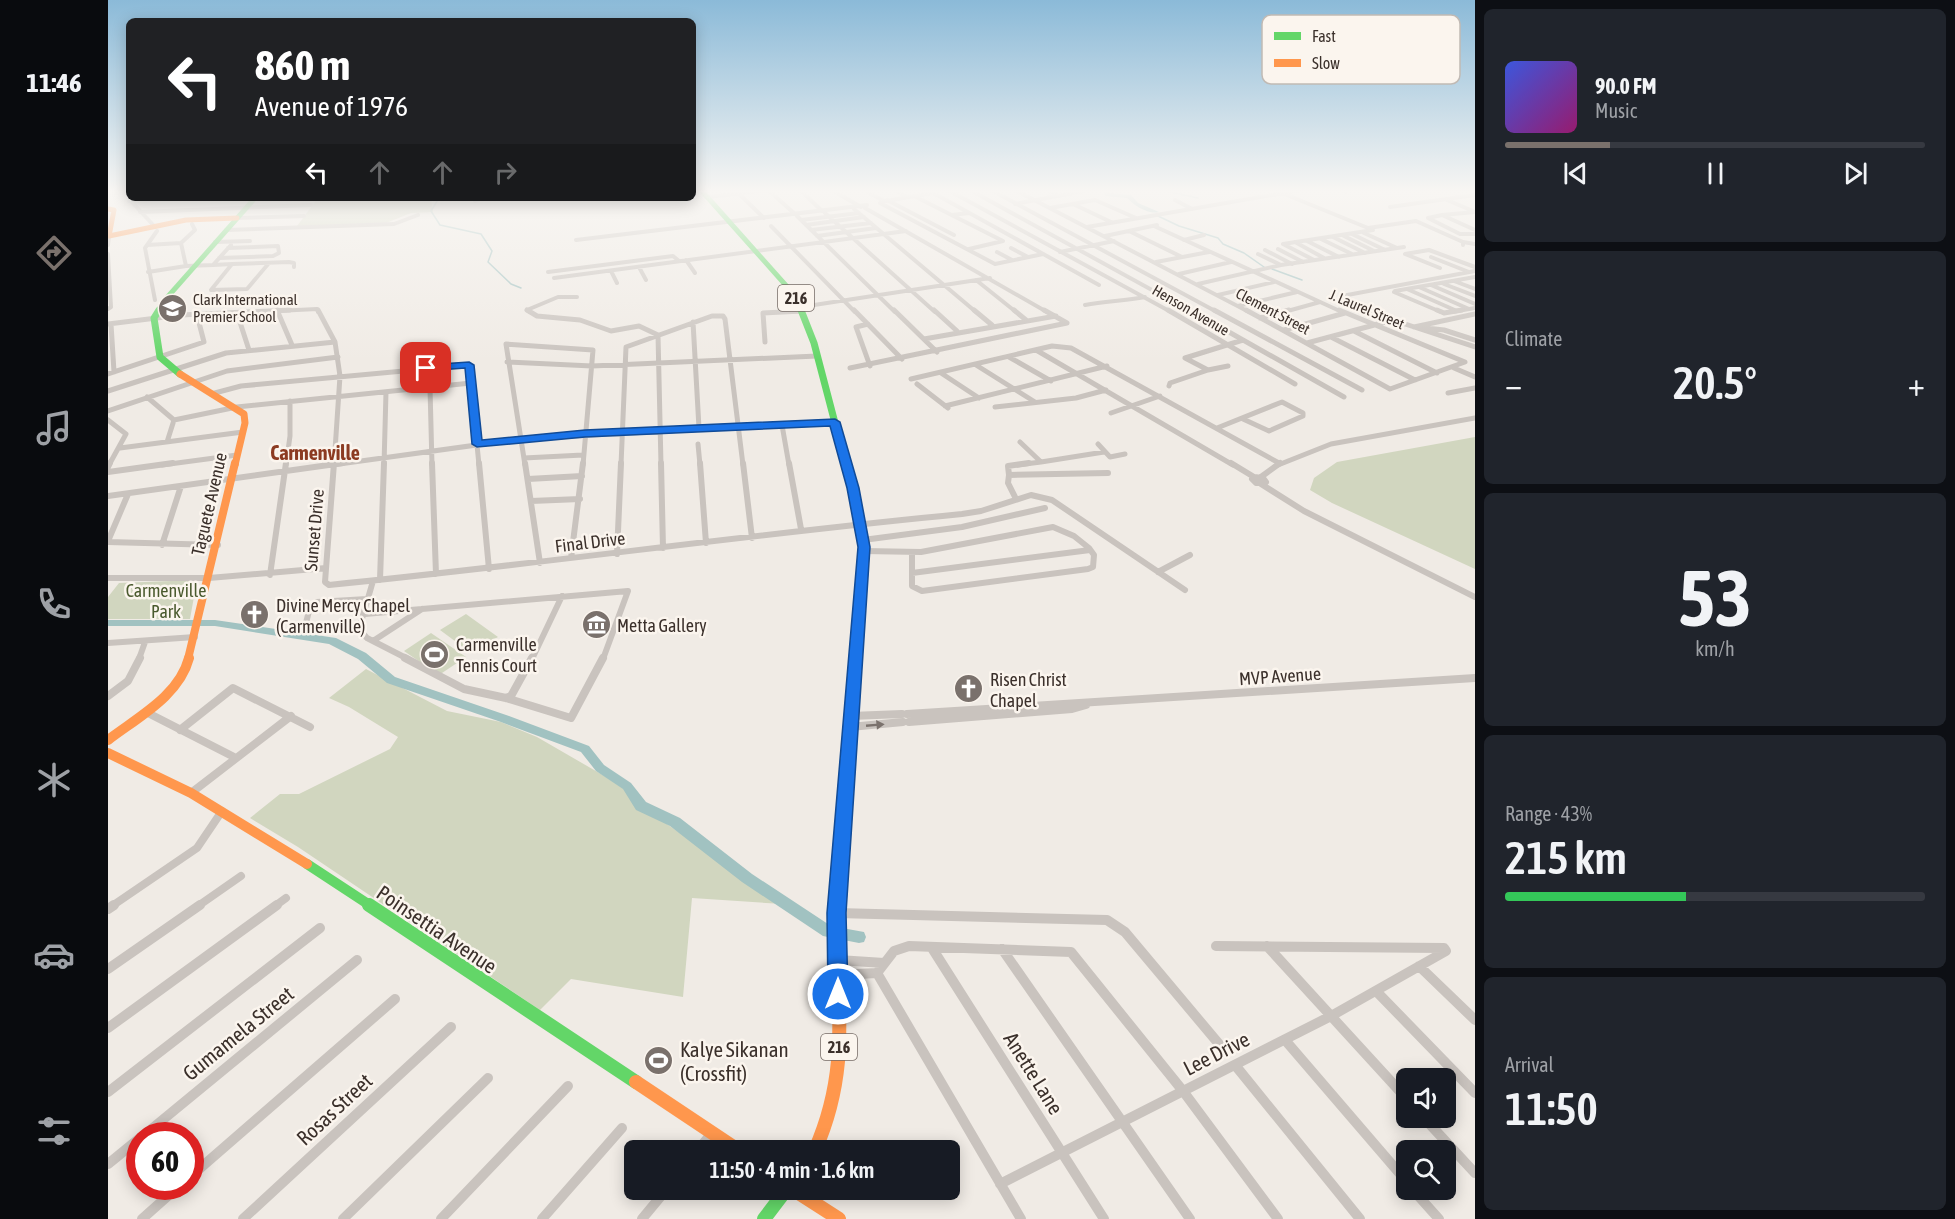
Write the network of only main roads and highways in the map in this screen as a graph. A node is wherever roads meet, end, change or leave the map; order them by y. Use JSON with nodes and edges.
{"nodes":[{"id":1,"x":210,"y":247,"type":"edge"},
{"id":2,"x":751,"y":247,"type":"edge"},
{"id":3,"x":108,"y":740,"type":"edge"},
{"id":4,"x":108,"y":753,"type":"edge"},
{"id":5,"x":724,"y":1140,"type":"edge"},
{"id":6,"x":820,"y":1140,"type":"edge"},
{"id":7,"x":774,"y":1200,"type":"edge"},
{"id":8,"x":778,"y":1200,"type":"edge"},
{"id":9,"x":810,"y":1200,"type":"edge"},
{"id":10,"x":773,"y":1207,"type":"junction"},
{"id":11,"x":764,"y":1219,"type":"edge"},
{"id":12,"x":839,"y":1219,"type":"edge"}],
"edges":[{"from":1,"to":3,"type":"main road","name":"Taguete Avenue"},
{"from":2,"to":6,"type":"main road","number":"216"},
{"from":4,"to":5,"type":"main road","name":"Poinsettia Avenue"},
{"from":7,"to":10,"type":"main road"},
{"from":8,"to":10,"type":"main road"},
{"from":9,"to":12,"type":"main road"},
{"from":10,"to":11,"type":"main road"}]}
